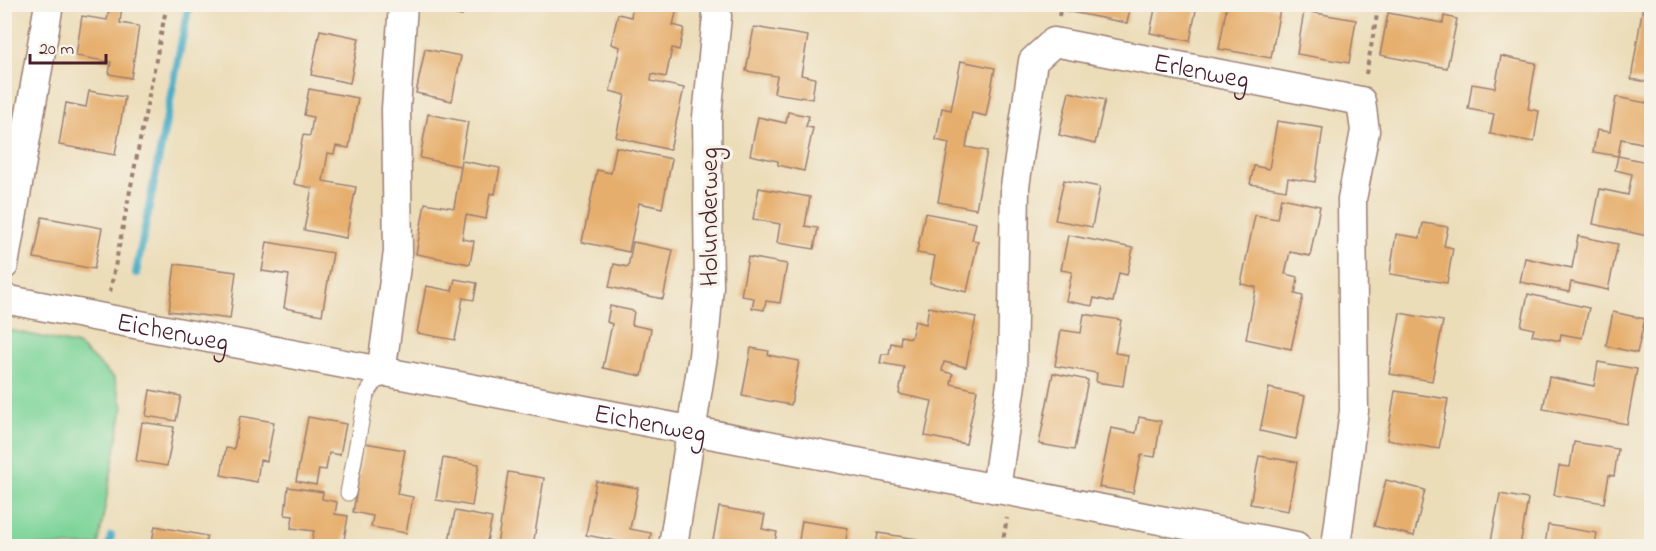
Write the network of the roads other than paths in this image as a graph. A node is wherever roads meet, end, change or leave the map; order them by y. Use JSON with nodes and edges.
{"nodes":[{"id":1,"x":49,"y":4,"type":"edge"},
{"id":2,"x":403,"y":4,"type":"edge"},
{"id":3,"x":714,"y":4,"type":"edge"},
{"id":4,"x":4,"y":265,"type":"edge"},
{"id":5,"x":4,"y":299,"type":"edge"},
{"id":6,"x":381,"y":373,"type":"junction"},
{"id":7,"x":691,"y":429,"type":"junction"},
{"id":8,"x":996,"y":489,"type":"junction"},
{"id":9,"x":348,"y":492,"type":"dead end"},
{"id":10,"x":674,"y":546,"type":"edge"},
{"id":11,"x":1296,"y":546,"type":"edge"},
{"id":12,"x":1336,"y":546,"type":"edge"}],
"edges":[{"from":1,"to":4,"type":"street"},
{"from":2,"to":6,"type":"street"},
{"from":3,"to":7,"type":"street","name":"Holunderweg"},
{"from":5,"to":6,"type":"street","name":"Eichenweg"},
{"from":6,"to":7,"type":"street","name":"Eichenweg"},
{"from":6,"to":9,"type":"lane"},
{"from":7,"to":8,"type":"street","name":"Eichenweg"},
{"from":7,"to":10,"type":"street","name":"Holunderweg"},
{"from":8,"to":11,"type":"street","name":"Eichenweg"},
{"from":8,"to":12,"type":"street","name":"Erlenweg"}]}
